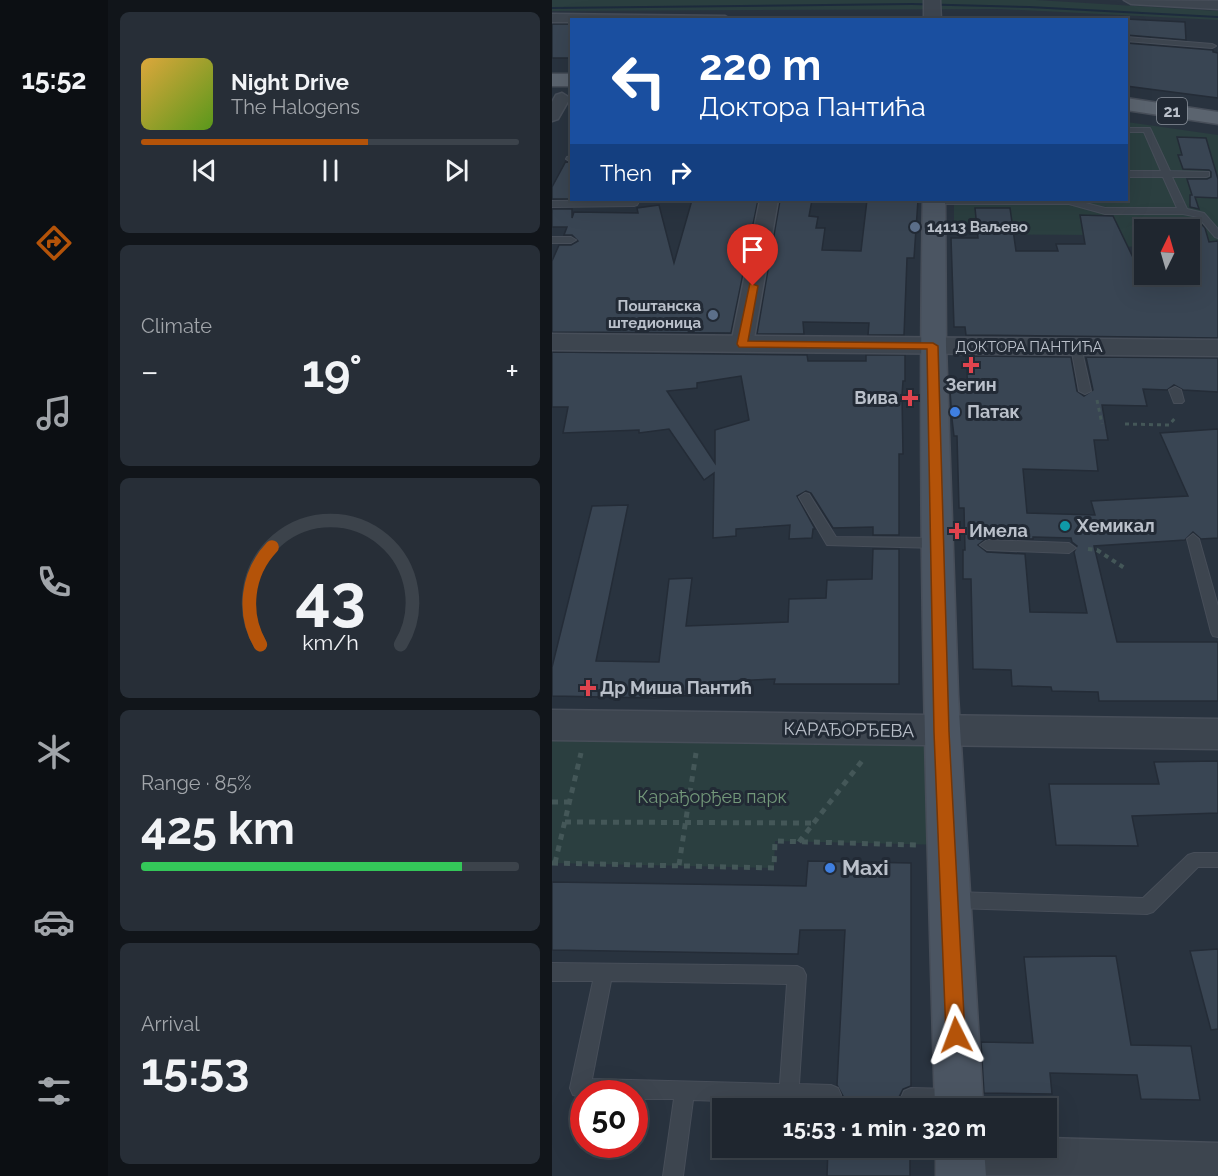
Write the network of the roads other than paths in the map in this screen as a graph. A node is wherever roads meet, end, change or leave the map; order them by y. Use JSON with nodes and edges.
{"nodes":[{"id":1,"x":1131,"y":0,"type":"edge"},
{"id":2,"x":1218,"y":5,"type":"edge"},
{"id":3,"x":552,"y":18,"type":"edge"},
{"id":4,"x":570,"y":18,"type":"edge"},
{"id":5,"x":1128,"y":39,"type":"edge"},
{"id":6,"x":1212,"y":46,"type":"dead end"},
{"id":7,"x":552,"y":69,"type":"edge"},
{"id":8,"x":570,"y":69,"type":"edge"},
{"id":9,"x":552,"y":80,"type":"edge"},
{"id":10,"x":570,"y":80,"type":"edge"},
{"id":11,"x":562,"y":98,"type":"dead end"},
{"id":12,"x":1128,"y":104,"type":"edge"},
{"id":13,"x":1128,"y":114,"type":"edge"},
{"id":14,"x":552,"y":116,"type":"edge"},
{"id":15,"x":570,"y":116,"type":"edge"},
{"id":16,"x":1218,"y":118,"type":"edge"},
{"id":17,"x":1218,"y":127,"type":"edge"},
{"id":18,"x":1128,"y":130,"type":"edge"},
{"id":19,"x":1128,"y":174,"type":"edge"},
{"id":20,"x":1167,"y":174,"type":"junction"},
{"id":21,"x":1206,"y":174,"type":"dead end"},
{"id":22,"x":635,"y":201,"type":"edge"},
{"id":23,"x":769,"y":201,"type":"edge"},
{"id":24,"x":934,"y":201,"type":"edge"},
{"id":25,"x":1069,"y":201,"type":"edge"},
{"id":26,"x":552,"y":204,"type":"edge"},
{"id":27,"x":1182,"y":211,"type":"junction"},
{"id":28,"x":1218,"y":235,"type":"edge"},
{"id":29,"x":552,"y":240,"type":"edge"},
{"id":30,"x":571,"y":240,"type":"dead end"},
{"id":31,"x":552,"y":342,"type":"edge"},
{"id":32,"x":742,"y":344,"type":"junction"},
{"id":33,"x":933,"y":346,"type":"junction"},
{"id":34,"x":1076,"y":347,"type":"junction"},
{"id":35,"x":1218,"y":348,"type":"edge"},
{"id":36,"x":1085,"y":391,"type":"dead end"},
{"id":37,"x":805,"y":497,"type":"dead end"},
{"id":38,"x":1193,"y":539,"type":"dead end"},
{"id":39,"x":937,"y":543,"type":"junction"},
{"id":40,"x":987,"y":545,"type":"dead end"},
{"id":41,"x":1069,"y":549,"type":"road end"},
{"id":42,"x":1218,"y":632,"type":"edge"},
{"id":43,"x":552,"y":725,"type":"edge"},
{"id":44,"x":941,"y":732,"type":"junction"},
{"id":45,"x":1218,"y":734,"type":"edge"},
{"id":46,"x":1218,"y":860,"type":"edge"},
{"id":47,"x":949,"y":900,"type":"junction"},
{"id":48,"x":552,"y":972,"type":"edge"},
{"id":49,"x":604,"y":973,"type":"junction"},
{"id":50,"x":685,"y":1090,"type":"junction"},
{"id":51,"x":789,"y":1093,"type":"junction"},
{"id":52,"x":831,"y":1095,"type":"dead end"},
{"id":53,"x":958,"y":1098,"type":"edge"},
{"id":54,"x":1057,"y":1148,"type":"edge"},
{"id":55,"x":1217,"y":1167,"type":"edge"},
{"id":56,"x":674,"y":1176,"type":"edge"}],
"edges":[{"from":1,"to":2,"type":"street"},
{"from":3,"to":4,"type":"street"},
{"from":5,"to":6,"type":"lane"},
{"from":7,"to":8,"type":"main road"},
{"from":9,"to":10,"type":"main road"},
{"from":11,"to":14,"type":"street"},
{"from":12,"to":16,"type":"main road","number":"21"},
{"from":13,"to":17,"type":"main road","number":"21"},
{"from":14,"to":15,"type":"street"},
{"from":18,"to":20,"type":"lane"},
{"from":19,"to":20,"type":"lane"},
{"from":20,"to":21,"type":"lane"},
{"from":20,"to":27,"type":"lane"},
{"from":22,"to":26,"type":"lane"},
{"from":23,"to":32,"type":"street"},
{"from":24,"to":33,"type":"main road"},
{"from":25,"to":27,"type":"lane"},
{"from":27,"to":28,"type":"lane"},
{"from":29,"to":30,"type":"lane"},
{"from":31,"to":32,"type":"street","name":"ДОКТОРА ПАНТИЋА"},
{"from":32,"to":33,"type":"street","name":"ДОКТОРА ПАНТИЋА"},
{"from":33,"to":34,"type":"street","name":"ДОКТОРА ПАНТИЋА"},
{"from":33,"to":39,"type":"main road"},
{"from":34,"to":35,"type":"street","name":"ДОКТОРА ПАНТИЋА"},
{"from":34,"to":36,"type":"lane"},
{"from":37,"to":39,"type":"lane"},
{"from":38,"to":42,"type":"lane"},
{"from":39,"to":44,"type":"main road"},
{"from":40,"to":41,"type":"lane"},
{"from":43,"to":44,"type":"street","name":"КАРАЂОРЂЕВА"},
{"from":44,"to":45,"type":"street","name":"КАРАЂОРЂЕВА"},
{"from":44,"to":47,"type":"main road"},
{"from":46,"to":47,"type":"lane"},
{"from":47,"to":53,"type":"main road"},
{"from":48,"to":49,"type":"lane"},
{"from":49,"to":50,"type":"lane"},
{"from":49,"to":51,"type":"lane"},
{"from":50,"to":51,"type":"lane"},
{"from":50,"to":56,"type":"lane"},
{"from":51,"to":52,"type":"lane"},
{"from":54,"to":55,"type":"street"}]}
